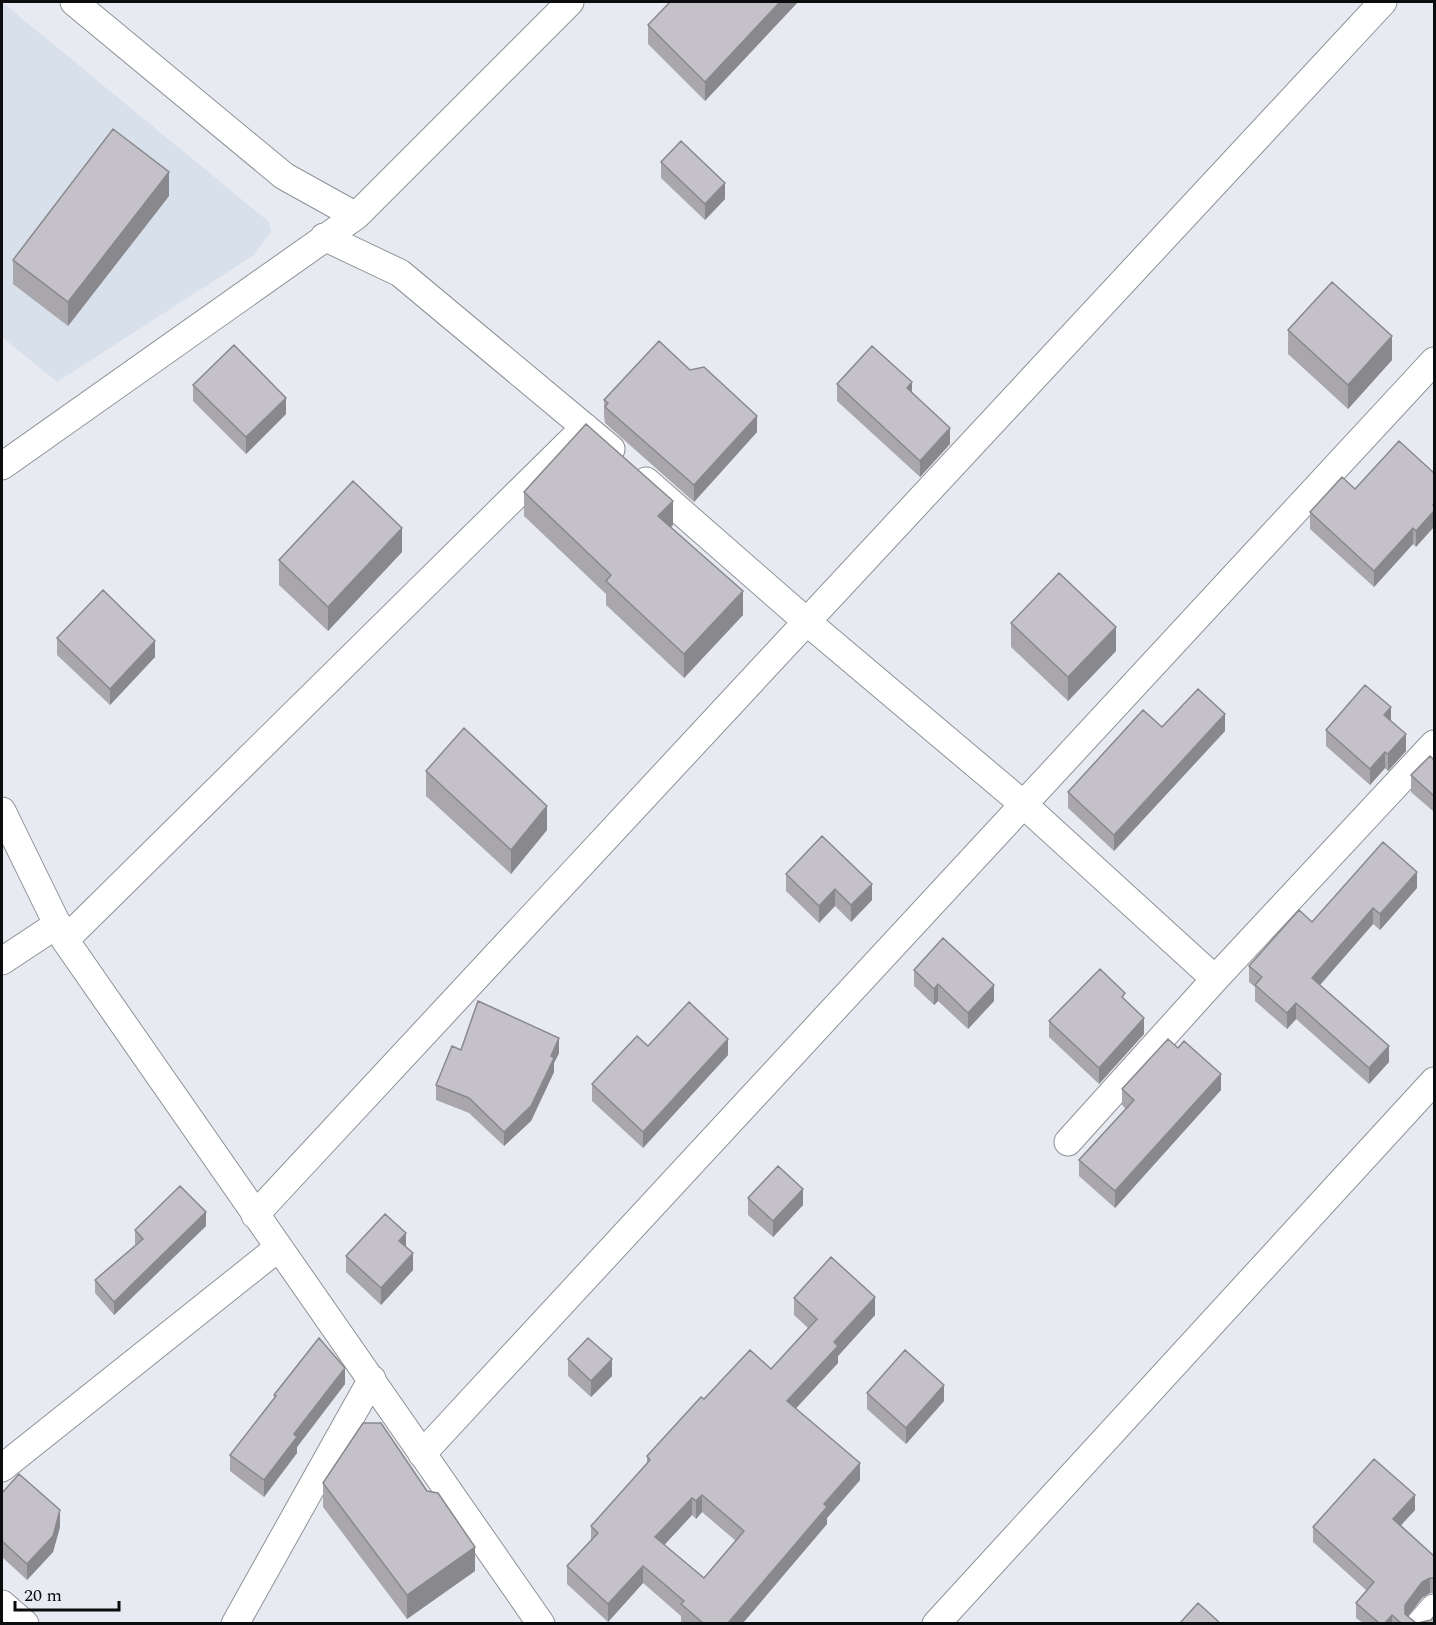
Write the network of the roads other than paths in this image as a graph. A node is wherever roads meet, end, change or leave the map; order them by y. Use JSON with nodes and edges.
{"nodes":[{"id":1,"x":74,"y":2,"type":"edge"},
{"id":2,"x":570,"y":2,"type":"edge"},
{"id":3,"x":1383,"y":2,"type":"edge"},
{"id":4,"x":356,"y":216,"type":"junction"},
{"id":5,"x":324,"y":237,"type":"junction"},
{"id":6,"x":1434,"y":362,"type":"edge"},
{"id":7,"x":585,"y":427,"type":"junction"},
{"id":8,"x":2,"y":466,"type":"edge"},
{"id":9,"x":806,"y":621,"type":"junction"},
{"id":10,"x":1434,"y":744,"type":"edge"},
{"id":11,"x":1023,"y":804,"type":"junction"},
{"id":12,"x":2,"y":811,"type":"edge"},
{"id":13,"x":61,"y":932,"type":"junction"},
{"id":14,"x":2,"y":961,"type":"edge"},
{"id":15,"x":1215,"y":979,"type":"junction"},
{"id":16,"x":1434,"y":1081,"type":"edge"},
{"id":17,"x":1068,"y":1142,"type":"dead end"},
{"id":18,"x":255,"y":1215,"type":"junction"},
{"id":19,"x":278,"y":1248,"type":"junction"},
{"id":20,"x":372,"y":1379,"type":"junction"},
{"id":21,"x":422,"y":1454,"type":"junction"},
{"id":22,"x":2,"y":1468,"type":"edge"},
{"id":23,"x":2,"y":1604,"type":"edge"},
{"id":24,"x":1434,"y":1608,"type":"edge"},
{"id":25,"x":25,"y":1623,"type":"edge"},
{"id":26,"x":234,"y":1623,"type":"edge"},
{"id":27,"x":541,"y":1623,"type":"edge"},
{"id":28,"x":936,"y":1623,"type":"edge"},
{"id":29,"x":1420,"y":1623,"type":"edge"}],
"edges":[{"from":1,"to":4,"type":"street"},
{"from":2,"to":4,"type":"street"},
{"from":3,"to":9,"type":"street"},
{"from":4,"to":5,"type":"street"},
{"from":5,"to":7,"type":"street"},
{"from":5,"to":8,"type":"street"},
{"from":6,"to":11,"type":"street"},
{"from":7,"to":9,"type":"street"},
{"from":7,"to":13,"type":"street"},
{"from":9,"to":11,"type":"street"},
{"from":9,"to":18,"type":"street"},
{"from":10,"to":15,"type":"street"},
{"from":11,"to":15,"type":"street"},
{"from":11,"to":21,"type":"street"},
{"from":12,"to":13,"type":"street"},
{"from":13,"to":14,"type":"street"},
{"from":13,"to":18,"type":"street"},
{"from":15,"to":17,"type":"street"},
{"from":16,"to":28,"type":"street"},
{"from":18,"to":19,"type":"street"},
{"from":19,"to":20,"type":"street"},
{"from":19,"to":22,"type":"street"},
{"from":20,"to":21,"type":"street"},
{"from":20,"to":26,"type":"street"},
{"from":21,"to":27,"type":"street"},
{"from":23,"to":25,"type":"street"},
{"from":24,"to":29,"type":"street"}]}
